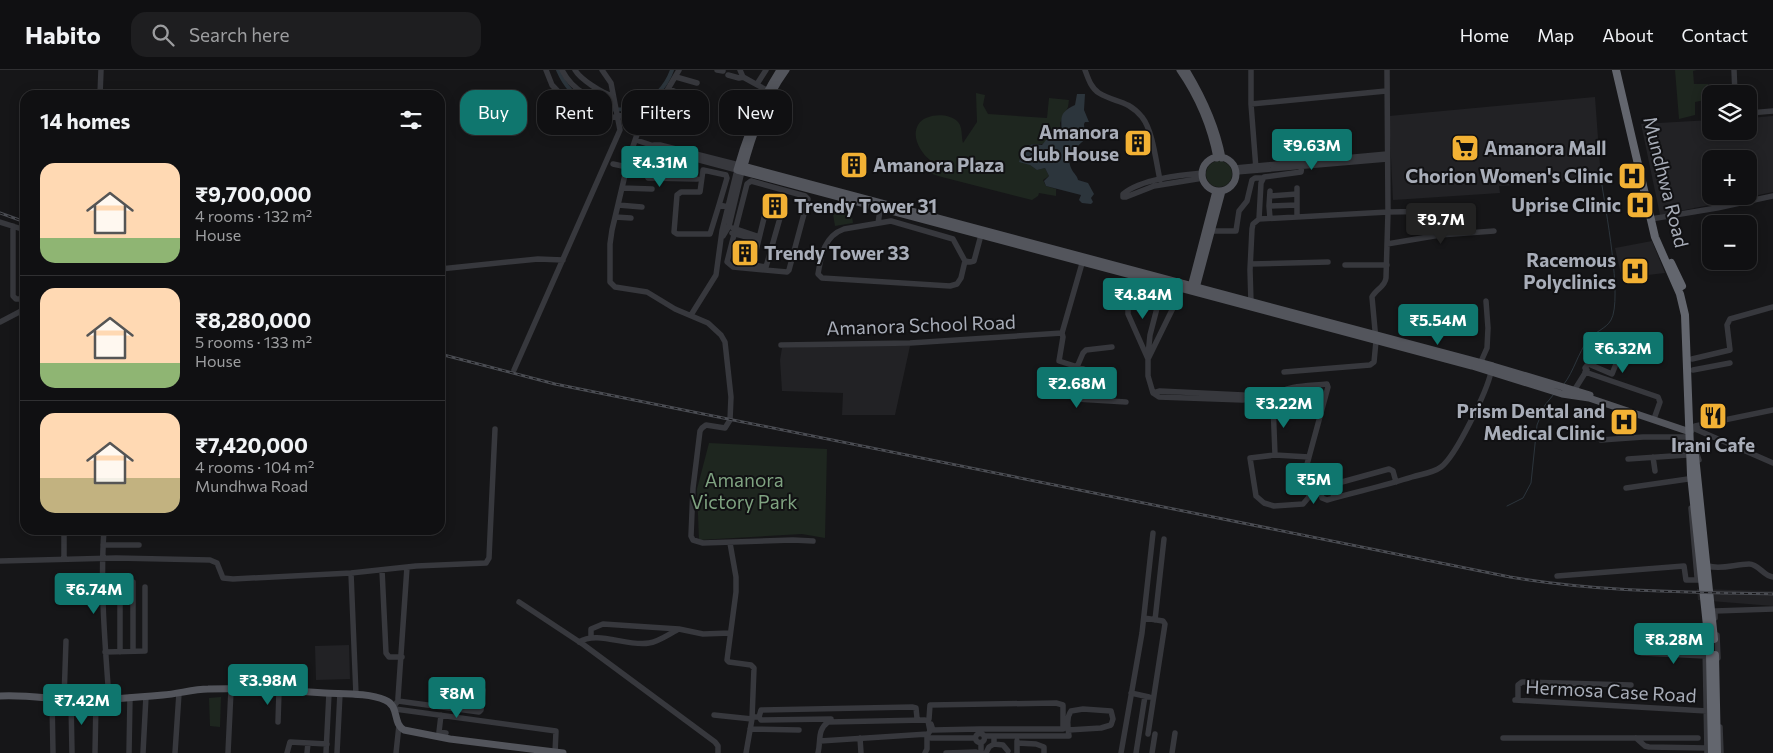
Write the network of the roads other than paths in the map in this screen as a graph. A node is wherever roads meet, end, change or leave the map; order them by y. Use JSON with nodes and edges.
{"nodes":[{"id":1,"x":101,"y":70,"type":"edge"},
{"id":2,"x":546,"y":70,"type":"edge"},
{"id":3,"x":562,"y":70,"type":"edge"},
{"id":4,"x":576,"y":70,"type":"edge"},
{"id":5,"x":602,"y":70,"type":"edge"},
{"id":6,"x":679,"y":70,"type":"edge"},
{"id":7,"x":716,"y":70,"type":"edge"},
{"id":8,"x":740,"y":70,"type":"edge"},
{"id":9,"x":766,"y":70,"type":"edge"},
{"id":10,"x":780,"y":70,"type":"edge"},
{"id":11,"x":786,"y":70,"type":"edge"},
{"id":12,"x":1086,"y":70,"type":"edge"},
{"id":13,"x":1180,"y":70,"type":"edge"},
{"id":14,"x":1186,"y":70,"type":"edge"},
{"id":15,"x":1251,"y":70,"type":"edge"},
{"id":16,"x":1386,"y":70,"type":"edge"},
{"id":17,"x":1616,"y":70,"type":"edge"},
{"id":18,"x":1622,"y":70,"type":"edge"},
{"id":19,"x":1734,"y":70,"type":"edge"},
{"id":20,"x":676,"y":76,"type":"junction"},
{"id":21,"x":744,"y":77,"type":"junction"},
{"id":22,"x":697,"y":83,"type":"dead end"},
{"id":23,"x":757,"y":84,"type":"junction"},
{"id":24,"x":1735,"y":85,"type":"edge"},
{"id":25,"x":669,"y":89,"type":"edge"},
{"id":26,"x":100,"y":90,"type":"edge"},
{"id":27,"x":766,"y":90,"type":"edge"},
{"id":28,"x":770,"y":90,"type":"edge"},
{"id":29,"x":771,"y":90,"type":"edge"},
{"id":30,"x":1386,"y":91,"type":"junction"},
{"id":31,"x":1251,"y":104,"type":"junction"},
{"id":32,"x":615,"y":106,"type":"junction"},
{"id":33,"x":1773,"y":111,"type":"edge"},
{"id":34,"x":1757,"y":112,"type":"edge"},
{"id":35,"x":622,"y":113,"type":"edge"},
{"id":36,"x":637,"y":135,"type":"edge"},
{"id":37,"x":753,"y":135,"type":"edge"},
{"id":38,"x":636,"y":140,"type":"junction"},
{"id":39,"x":1387,"y":156,"type":"junction"},
{"id":40,"x":1219,"y":158,"type":"junction"},
{"id":41,"x":613,"y":164,"type":"dead end"},
{"id":42,"x":627,"y":168,"type":"junction"},
{"id":43,"x":740,"y":168,"type":"junction"},
{"id":44,"x":1256,"y":169,"type":"junction"},
{"id":45,"x":1279,"y":169,"type":"junction"},
{"id":46,"x":1235,"y":170,"type":"junction"},
{"id":47,"x":1203,"y":176,"type":"junction"},
{"id":48,"x":1263,"y":178,"type":"junction"},
{"id":49,"x":697,"y":179,"type":"dead end"},
{"id":50,"x":1160,"y":180,"type":"junction"},
{"id":51,"x":622,"y":188,"type":"junction"},
{"id":52,"x":652,"y":189,"type":"dead end"},
{"id":53,"x":1219,"y":191,"type":"junction"},
{"id":54,"x":1773,"y":196,"type":"edge"},
{"id":55,"x":618,"y":205,"type":"junction"},
{"id":56,"x":719,"y":205,"type":"junction"},
{"id":57,"x":1297,"y":205,"type":"junction"},
{"id":58,"x":881,"y":206,"type":"junction"},
{"id":59,"x":1270,"y":206,"type":"junction"},
{"id":60,"x":642,"y":207,"type":"dead end"},
{"id":61,"x":728,"y":207,"type":"junction"},
{"id":62,"x":1446,"y":211,"type":"dead end"},
{"id":63,"x":1388,"y":212,"type":"junction"},
{"id":64,"x":615,"y":217,"type":"junction"},
{"id":65,"x":1298,"y":217,"type":"junction"},
{"id":66,"x":630,"y":218,"type":"dead end"},
{"id":67,"x":1270,"y":218,"type":"junction"},
{"id":68,"x":1654,"y":218,"type":"junction"},
{"id":69,"x":1258,"y":219,"type":"junction"},
{"id":70,"x":0,"y":222,"type":"edge"},
{"id":71,"x":878,"y":223,"type":"junction"},
{"id":72,"x":13,"y":226,"type":"junction"},
{"id":73,"x":20,"y":228,"type":"edge"},
{"id":74,"x":1494,"y":230,"type":"dead end"},
{"id":75,"x":725,"y":231,"type":"junction"},
{"id":76,"x":1212,"y":231,"type":"junction"},
{"id":77,"x":735,"y":232,"type":"junction"},
{"id":78,"x":981,"y":235,"type":"junction"},
{"id":79,"x":759,"y":238,"type":"junction"},
{"id":80,"x":1387,"y":244,"type":"junction"},
{"id":81,"x":562,"y":260,"type":"junction"},
{"id":82,"x":1083,"y":260,"type":"junction"},
{"id":83,"x":966,"y":261,"type":"junction"},
{"id":84,"x":1328,"y":262,"type":"dead end"},
{"id":85,"x":1251,"y":264,"type":"junction"},
{"id":86,"x":1345,"y":265,"type":"dead end"},
{"id":87,"x":1387,"y":266,"type":"junction"},
{"id":88,"x":445,"y":268,"type":"edge"},
{"id":89,"x":1132,"y":276,"type":"junction"},
{"id":90,"x":1164,"y":282,"type":"junction"},
{"id":91,"x":1194,"y":287,"type":"junction"},
{"id":92,"x":1179,"y":288,"type":"junction"},
{"id":93,"x":1684,"y":297,"type":"junction"},
{"id":94,"x":20,"y":299,"type":"edge"},
{"id":95,"x":1486,"y":301,"type":"dead end"},
{"id":96,"x":1252,"y":305,"type":"junction"},
{"id":97,"x":1773,"y":307,"type":"edge"},
{"id":98,"x":20,"y":312,"type":"edge"},
{"id":99,"x":691,"y":315,"type":"junction"},
{"id":100,"x":0,"y":322,"type":"edge"},
{"id":101,"x":1062,"y":333,"type":"junction"},
{"id":102,"x":1376,"y":338,"type":"junction"},
{"id":103,"x":781,"y":345,"type":"dead end"},
{"id":104,"x":1112,"y":347,"type":"dead end"},
{"id":105,"x":1614,"y":348,"type":"dead end"},
{"id":106,"x":1600,"y":354,"type":"dead end"},
{"id":107,"x":1148,"y":359,"type":"junction"},
{"id":108,"x":1692,"y":359,"type":"junction"},
{"id":109,"x":1730,"y":363,"type":"dead end"},
{"id":110,"x":1480,"y":366,"type":"junction"},
{"id":111,"x":1077,"y":367,"type":"junction"},
{"id":112,"x":514,"y":370,"type":"dead end"},
{"id":113,"x":1693,"y":370,"type":"junction"},
{"id":114,"x":1492,"y":371,"type":"junction"},
{"id":115,"x":1585,"y":371,"type":"junction"},
{"id":116,"x":1284,"y":372,"type":"dead end"},
{"id":117,"x":1564,"y":390,"type":"junction"},
{"id":118,"x":1575,"y":390,"type":"junction"},
{"id":119,"x":1270,"y":399,"type":"junction"},
{"id":120,"x":1126,"y":402,"type":"dead end"},
{"id":121,"x":1773,"y":410,"type":"edge"},
{"id":122,"x":1655,"y":416,"type":"junction"},
{"id":123,"x":495,"y":429,"type":"dead end"},
{"id":124,"x":1692,"y":430,"type":"junction"},
{"id":125,"x":1601,"y":440,"type":"dead end"},
{"id":126,"x":1691,"y":454,"type":"junction"},
{"id":127,"x":1275,"y":455,"type":"junction"},
{"id":128,"x":1309,"y":457,"type":"junction"},
{"id":129,"x":1653,"y":457,"type":"junction"},
{"id":130,"x":1628,"y":459,"type":"dead end"},
{"id":131,"x":1773,"y":463,"type":"edge"},
{"id":132,"x":1655,"y":471,"type":"dead end"},
{"id":133,"x":1688,"y":479,"type":"junction"},
{"id":134,"x":1396,"y":482,"type":"junction"},
{"id":135,"x":1331,"y":485,"type":"junction"},
{"id":136,"x":1626,"y":488,"type":"dead end"},
{"id":137,"x":1334,"y":498,"type":"junction"},
{"id":138,"x":1703,"y":508,"type":"junction"},
{"id":139,"x":1691,"y":510,"type":"junction"},
{"id":140,"x":1153,"y":533,"type":"dead end"},
{"id":141,"x":64,"y":535,"type":"edge"},
{"id":142,"x":104,"y":535,"type":"edge"},
{"id":143,"x":1164,"y":539,"type":"dead end"},
{"id":144,"x":813,"y":541,"type":"dead end"},
{"id":145,"x":730,"y":543,"type":"junction"},
{"id":146,"x":103,"y":545,"type":"junction"},
{"id":147,"x":139,"y":545,"type":"dead end"},
{"id":148,"x":102,"y":558,"type":"junction"},
{"id":149,"x":64,"y":559,"type":"junction"},
{"id":150,"x":0,"y":561,"type":"edge"},
{"id":151,"x":1708,"y":566,"type":"junction"},
{"id":152,"x":407,"y":567,"type":"junction"},
{"id":153,"x":382,"y":570,"type":"junction"},
{"id":154,"x":1148,"y":570,"type":"junction"},
{"id":155,"x":1160,"y":572,"type":"junction"},
{"id":156,"x":351,"y":573,"type":"junction"},
{"id":157,"x":1557,"y":576,"type":"dead end"},
{"id":158,"x":1773,"y":577,"type":"edge"},
{"id":159,"x":1699,"y":580,"type":"junction"},
{"id":160,"x":133,"y":582,"type":"dead end"},
{"id":161,"x":145,"y":587,"type":"dead end"},
{"id":162,"x":519,"y":602,"type":"dead end"},
{"id":163,"x":120,"y":604,"type":"dead end"},
{"id":164,"x":1773,"y":609,"type":"edge"},
{"id":165,"x":1703,"y":615,"type":"dead end"},
{"id":166,"x":1144,"y":618,"type":"junction"},
{"id":167,"x":1155,"y":620,"type":"junction"},
{"id":168,"x":679,"y":629,"type":"junction"},
{"id":169,"x":730,"y":633,"type":"junction"},
{"id":170,"x":590,"y":637,"type":"junction"},
{"id":171,"x":66,"y":641,"type":"dead end"},
{"id":172,"x":579,"y":642,"type":"junction"},
{"id":173,"x":133,"y":651,"type":"junction"},
{"id":174,"x":105,"y":652,"type":"junction"},
{"id":175,"x":120,"y":652,"type":"junction"},
{"id":176,"x":1642,"y":654,"type":"dead end"},
{"id":177,"x":1706,"y":656,"type":"junction"},
{"id":178,"x":402,"y":657,"type":"junction"},
{"id":179,"x":1631,"y":685,"type":"dead end"},
{"id":180,"x":231,"y":690,"type":"junction"},
{"id":181,"x":279,"y":690,"type":"junction"},
{"id":182,"x":483,"y":690,"type":"dead end"},
{"id":183,"x":180,"y":693,"type":"junction"},
{"id":184,"x":329,"y":693,"type":"junction"},
{"id":185,"x":1131,"y":693,"type":"junction"},
{"id":186,"x":340,"y":694,"type":"junction"},
{"id":187,"x":356,"y":695,"type":"junction"},
{"id":188,"x":0,"y":696,"type":"edge"},
{"id":189,"x":146,"y":696,"type":"junction"},
{"id":190,"x":1145,"y":696,"type":"junction"},
{"id":191,"x":130,"y":697,"type":"junction"},
{"id":192,"x":52,"y":698,"type":"junction"},
{"id":193,"x":1153,"y":698,"type":"junction"},
{"id":194,"x":109,"y":699,"type":"junction"},
{"id":195,"x":68,"y":700,"type":"junction"},
{"id":196,"x":96,"y":700,"type":"junction"},
{"id":197,"x":396,"y":706,"type":"junction"},
{"id":198,"x":1706,"y":712,"type":"junction"},
{"id":199,"x":441,"y":715,"type":"junction"},
{"id":200,"x":714,"y":715,"type":"dead end"},
{"id":201,"x":752,"y":718,"type":"junction"},
{"id":202,"x":759,"y":718,"type":"junction"},
{"id":203,"x":917,"y":718,"type":"junction"},
{"id":204,"x":930,"y":718,"type":"junction"},
{"id":205,"x":278,"y":722,"type":"dead end"},
{"id":206,"x":399,"y":725,"type":"junction"},
{"id":207,"x":1707,"y":727,"type":"junction"},
{"id":208,"x":1720,"y":727,"type":"junction"},
{"id":209,"x":750,"y":729,"type":"junction"},
{"id":210,"x":799,"y":730,"type":"dead end"},
{"id":211,"x":1068,"y":730,"type":"junction"},
{"id":212,"x":446,"y":733,"type":"dead end"},
{"id":213,"x":1175,"y":733,"type":"dead end"},
{"id":214,"x":1148,"y":734,"type":"dead end"},
{"id":215,"x":1155,"y":734,"type":"dead end"},
{"id":216,"x":929,"y":736,"type":"junction"},
{"id":217,"x":994,"y":736,"type":"junction"},
{"id":218,"x":1017,"y":736,"type":"junction"},
{"id":219,"x":979,"y":737,"type":"junction"},
{"id":220,"x":860,"y":738,"type":"junction"},
{"id":221,"x":1503,"y":738,"type":"dead end"},
{"id":222,"x":1636,"y":738,"type":"junction"},
{"id":223,"x":1698,"y":738,"type":"dead end"},
{"id":224,"x":820,"y":742,"type":"junction"},
{"id":225,"x":308,"y":743,"type":"junction"},
{"id":226,"x":1017,"y":743,"type":"junction"},
{"id":227,"x":327,"y":744,"type":"junction"},
{"id":228,"x":994,"y":744,"type":"junction"},
{"id":229,"x":508,"y":749,"type":"edge"},
{"id":230,"x":1008,"y":751,"type":"dead end"},
{"id":231,"x":1709,"y":751,"type":"edge"},
{"id":232,"x":555,"y":752,"type":"edge"},
{"id":233,"x":968,"y":752,"type":"edge"},
{"id":234,"x":53,"y":753,"type":"edge"},
{"id":235,"x":72,"y":753,"type":"edge"},
{"id":236,"x":95,"y":753,"type":"edge"},
{"id":237,"x":129,"y":753,"type":"edge"},
{"id":238,"x":143,"y":753,"type":"edge"},
{"id":239,"x":176,"y":753,"type":"edge"},
{"id":240,"x":228,"y":753,"type":"edge"},
{"id":241,"x":288,"y":753,"type":"edge"},
{"id":242,"x":307,"y":753,"type":"edge"},
{"id":243,"x":326,"y":753,"type":"edge"},
{"id":244,"x":337,"y":753,"type":"edge"},
{"id":245,"x":396,"y":753,"type":"edge"},
{"id":246,"x":563,"y":753,"type":"edge"},
{"id":247,"x":718,"y":753,"type":"edge"},
{"id":248,"x":746,"y":753,"type":"edge"},
{"id":249,"x":818,"y":753,"type":"edge"},
{"id":250,"x":860,"y":753,"type":"edge"},
{"id":251,"x":925,"y":753,"type":"edge"},
{"id":252,"x":946,"y":753,"type":"edge"},
{"id":253,"x":978,"y":753,"type":"edge"},
{"id":254,"x":986,"y":753,"type":"edge"},
{"id":255,"x":1017,"y":753,"type":"edge"},
{"id":256,"x":1044,"y":753,"type":"edge"},
{"id":257,"x":1121,"y":753,"type":"edge"},
{"id":258,"x":1136,"y":753,"type":"edge"},
{"id":259,"x":1152,"y":753,"type":"edge"},
{"id":260,"x":1172,"y":753,"type":"edge"},
{"id":261,"x":1717,"y":753,"type":"edge"},
{"id":262,"x":1721,"y":753,"type":"edge"}],
"edges":[{"from":1,"to":26,"type":"street"},
{"from":2,"to":32,"type":"street"},
{"from":3,"to":32,"type":"street"},
{"from":4,"to":32,"type":"street"},
{"from":5,"to":32,"type":"street"},
{"from":6,"to":20,"type":"street"},
{"from":7,"to":21,"type":"street"},
{"from":8,"to":21,"type":"street"},
{"from":9,"to":23,"type":"street"},
{"from":10,"to":28,"type":"main road"},
{"from":11,"to":29,"type":"main road"},
{"from":12,"to":50,"type":"street"},
{"from":13,"to":40,"type":"main road"},
{"from":14,"to":40,"type":"main road"},
{"from":15,"to":31,"type":"street"},
{"from":16,"to":30,"type":"street"},
{"from":17,"to":68,"type":"highway","name":"Mundhwa Road"},
{"from":18,"to":68,"type":"highway","name":"Mundhwa Road"},
{"from":19,"to":24,"type":"street"},
{"from":20,"to":22,"type":"street"},
{"from":20,"to":25,"type":"street"},
{"from":21,"to":23,"type":"street"},
{"from":23,"to":27,"type":"street"},
{"from":30,"to":31,"type":"street"},
{"from":30,"to":39,"type":"street"},
{"from":31,"to":44,"type":"street"},
{"from":32,"to":35,"type":"street"},
{"from":32,"to":81,"type":"street"},
{"from":33,"to":34,"type":"street"},
{"from":36,"to":38,"type":"street"},
{"from":37,"to":43,"type":"main road"},
{"from":38,"to":42,"type":"street"},
{"from":38,"to":43,"type":"street"},
{"from":39,"to":45,"type":"street"},
{"from":39,"to":63,"type":"street"},
{"from":40,"to":46,"type":"main road"},
{"from":40,"to":47,"type":"main road"},
{"from":41,"to":42,"type":"street"},
{"from":42,"to":49,"type":"street"},
{"from":42,"to":51,"type":"street"},
{"from":43,"to":58,"type":"main road"},
{"from":43,"to":61,"type":"street"},
{"from":43,"to":75,"type":"street"},
{"from":44,"to":45,"type":"street"},
{"from":44,"to":46,"type":"street"},
{"from":45,"to":48,"type":"street"},
{"from":46,"to":53,"type":"main road"},
{"from":47,"to":50,"type":"street"},
{"from":47,"to":50,"type":"street"},
{"from":47,"to":53,"type":"main road"},
{"from":48,"to":69,"type":"street"},
{"from":48,"to":76,"type":"street"},
{"from":51,"to":52,"type":"street"},
{"from":51,"to":55,"type":"street"},
{"from":53,"to":76,"type":"main road"},
{"from":53,"to":91,"type":"main road"},
{"from":54,"to":68,"type":"street"},
{"from":55,"to":60,"type":"street"},
{"from":55,"to":64,"type":"street"},
{"from":56,"to":56,"type":"street"},
{"from":56,"to":61,"type":"street"},
{"from":57,"to":59,"type":"street"},
{"from":57,"to":59,"type":"street"},
{"from":57,"to":65,"type":"street"},
{"from":58,"to":71,"type":"street"},
{"from":58,"to":78,"type":"main road"},
{"from":58,"to":82,"type":"main road"},
{"from":59,"to":67,"type":"street"},
{"from":61,"to":75,"type":"street"},
{"from":62,"to":63,"type":"street"},
{"from":63,"to":65,"type":"street"},
{"from":63,"to":80,"type":"street"},
{"from":64,"to":66,"type":"street"},
{"from":64,"to":99,"type":"street"},
{"from":65,"to":67,"type":"street"},
{"from":67,"to":69,"type":"street"},
{"from":68,"to":93,"type":"highway","name":"Mundhwa Road"},
{"from":69,"to":85,"type":"street"},
{"from":70,"to":72,"type":"street"},
{"from":71,"to":83,"type":"street"},
{"from":71,"to":83,"type":"street"},
{"from":72,"to":73,"type":"street"},
{"from":72,"to":94,"type":"street"},
{"from":74,"to":80,"type":"street"},
{"from":75,"to":77,"type":"street"},
{"from":75,"to":99,"type":"street"},
{"from":76,"to":91,"type":"main road"},
{"from":77,"to":77,"type":"street"},
{"from":77,"to":79,"type":"street"},
{"from":78,"to":82,"type":"main road"},
{"from":78,"to":83,"type":"street"},
{"from":79,"to":79,"type":"street"},
{"from":80,"to":87,"type":"street"},
{"from":81,"to":88,"type":"street"},
{"from":81,"to":112,"type":"street"},
{"from":82,"to":89,"type":"main road"},
{"from":82,"to":90,"type":"main road"},
{"from":82,"to":101,"type":"street"},
{"from":84,"to":85,"type":"street"},
{"from":85,"to":96,"type":"street"},
{"from":86,"to":87,"type":"street"},
{"from":87,"to":102,"type":"street"},
{"from":89,"to":90,"type":"main road"},
{"from":89,"to":107,"type":"street"},
{"from":90,"to":91,"type":"main road"},
{"from":90,"to":92,"type":"main road"},
{"from":90,"to":107,"type":"street"},
{"from":91,"to":96,"type":"main road"},
{"from":92,"to":96,"type":"main road"},
{"from":92,"to":107,"type":"street"},
{"from":93,"to":108,"type":"highway","name":"Mundhwa Road"},
{"from":93,"to":124,"type":"highway","name":"Mundhwa Road"},
{"from":95,"to":110,"type":"street"},
{"from":96,"to":102,"type":"main road"},
{"from":97,"to":108,"type":"street"},
{"from":98,"to":100,"type":"street"},
{"from":99,"to":145,"type":"street"},
{"from":101,"to":103,"type":"street","name":"Amanora School Road"},
{"from":101,"to":111,"type":"street"},
{"from":102,"to":110,"type":"main road"},
{"from":102,"to":116,"type":"street"},
{"from":104,"to":111,"type":"street"},
{"from":105,"to":115,"type":"street"},
{"from":106,"to":115,"type":"street"},
{"from":107,"to":119,"type":"street"},
{"from":108,"to":113,"type":"highway","name":"Mundhwa Road"},
{"from":109,"to":113,"type":"street"},
{"from":110,"to":114,"type":"main road"},
{"from":111,"to":120,"type":"street"},
{"from":113,"to":124,"type":"highway","name":"Mundhwa Road"},
{"from":114,"to":117,"type":"main road"},
{"from":114,"to":134,"type":"street"},
{"from":115,"to":118,"type":"street"},
{"from":115,"to":122,"type":"street"},
{"from":117,"to":118,"type":"main road"},
{"from":117,"to":124,"type":"main road"},
{"from":118,"to":122,"type":"main road"},
{"from":119,"to":127,"type":"street"},
{"from":119,"to":128,"type":"street"},
{"from":121,"to":124,"type":"street"},
{"from":122,"to":124,"type":"main road"},
{"from":123,"to":152,"type":"street"},
{"from":124,"to":125,"type":"street"},
{"from":124,"to":126,"type":"highway","name":"Mundhwa Road"},
{"from":124,"to":131,"type":"street"},
{"from":126,"to":129,"type":"street"},
{"from":126,"to":133,"type":"street"},
{"from":126,"to":138,"type":"street"},
{"from":126,"to":231,"type":"highway"},
{"from":126,"to":261,"type":"highway"},
{"from":127,"to":128,"type":"street"},
{"from":127,"to":128,"type":"street"},
{"from":129,"to":130,"type":"street"},
{"from":129,"to":132,"type":"street"},
{"from":133,"to":136,"type":"street"},
{"from":133,"to":139,"type":"street"},
{"from":134,"to":135,"type":"street"},
{"from":134,"to":137,"type":"street"},
{"from":135,"to":137,"type":"street"},
{"from":135,"to":137,"type":"street"},
{"from":138,"to":139,"type":"street"},
{"from":138,"to":151,"type":"street"},
{"from":139,"to":159,"type":"street"},
{"from":140,"to":154,"type":"street"},
{"from":141,"to":149,"type":"street"},
{"from":142,"to":146,"type":"street"},
{"from":143,"to":155,"type":"street"},
{"from":144,"to":145,"type":"street"},
{"from":145,"to":169,"type":"street"},
{"from":146,"to":147,"type":"street"},
{"from":146,"to":148,"type":"street"},
{"from":148,"to":149,"type":"street"},
{"from":148,"to":156,"type":"street"},
{"from":148,"to":174,"type":"street"},
{"from":149,"to":150,"type":"street"},
{"from":151,"to":158,"type":"street"},
{"from":151,"to":159,"type":"street"},
{"from":152,"to":153,"type":"street"},
{"from":152,"to":178,"type":"street"},
{"from":153,"to":156,"type":"street"},
{"from":153,"to":178,"type":"street"},
{"from":154,"to":155,"type":"street"},
{"from":154,"to":166,"type":"street"},
{"from":155,"to":167,"type":"street"},
{"from":156,"to":187,"type":"street"},
{"from":157,"to":159,"type":"street"},
{"from":160,"to":173,"type":"street"},
{"from":161,"to":173,"type":"street"},
{"from":162,"to":172,"type":"street"},
{"from":163,"to":175,"type":"street"},
{"from":164,"to":208,"type":"street"},
{"from":165,"to":177,"type":"street"},
{"from":166,"to":167,"type":"street"},
{"from":166,"to":185,"type":"street"},
{"from":167,"to":193,"type":"street"},
{"from":168,"to":169,"type":"street"},
{"from":168,"to":170,"type":"street"},
{"from":168,"to":170,"type":"street"},
{"from":169,"to":201,"type":"street"},
{"from":170,"to":172,"type":"street"},
{"from":171,"to":195,"type":"street"},
{"from":172,"to":247,"type":"street"},
{"from":173,"to":175,"type":"street"},
{"from":174,"to":175,"type":"street"},
{"from":174,"to":194,"type":"street"},
{"from":176,"to":177,"type":"street"},
{"from":177,"to":198,"type":"street"},
{"from":178,"to":197,"type":"street"},
{"from":179,"to":198,"type":"street","name":"Hermosa Case Road"},
{"from":180,"to":181,"type":"main road"},
{"from":180,"to":183,"type":"main road"},
{"from":180,"to":240,"type":"street"},
{"from":181,"to":184,"type":"main road"},
{"from":181,"to":205,"type":"street"},
{"from":182,"to":197,"type":"street"},
{"from":183,"to":189,"type":"main road"},
{"from":183,"to":239,"type":"street"},
{"from":184,"to":186,"type":"main road"},
{"from":184,"to":227,"type":"street"},
{"from":185,"to":190,"type":"street"},
{"from":185,"to":257,"type":"street"},
{"from":186,"to":187,"type":"main road"},
{"from":186,"to":244,"type":"street"},
{"from":187,"to":197,"type":"main road"},
{"from":188,"to":192,"type":"main road"},
{"from":189,"to":191,"type":"main road"},
{"from":189,"to":238,"type":"street"},
{"from":190,"to":193,"type":"street"},
{"from":190,"to":258,"type":"street"},
{"from":191,"to":194,"type":"main road"},
{"from":191,"to":237,"type":"street"},
{"from":192,"to":195,"type":"main road"},
{"from":192,"to":234,"type":"street"},
{"from":193,"to":214,"type":"street"},
{"from":194,"to":196,"type":"main road"},
{"from":195,"to":196,"type":"main road"},
{"from":195,"to":235,"type":"street"},
{"from":196,"to":236,"type":"street"},
{"from":197,"to":199,"type":"street"},
{"from":197,"to":206,"type":"main road"},
{"from":198,"to":207,"type":"street"},
{"from":199,"to":212,"type":"street"},
{"from":199,"to":232,"type":"street"},
{"from":200,"to":201,"type":"street"},
{"from":201,"to":202,"type":"street"},
{"from":201,"to":209,"type":"street"},
{"from":202,"to":203,"type":"street"},
{"from":202,"to":203,"type":"street"},
{"from":203,"to":204,"type":"street"},
{"from":204,"to":219,"type":"street"},
{"from":204,"to":219,"type":"street"},
{"from":206,"to":229,"type":"main road"},
{"from":206,"to":245,"type":"street"},
{"from":207,"to":208,"type":"street"},
{"from":207,"to":231,"type":"street"},
{"from":208,"to":262,"type":"street"},
{"from":209,"to":210,"type":"street"},
{"from":209,"to":248,"type":"street"},
{"from":211,"to":211,"type":"street"},
{"from":211,"to":218,"type":"street"},
{"from":213,"to":260,"type":"street"},
{"from":215,"to":259,"type":"street"},
{"from":216,"to":219,"type":"street"},
{"from":216,"to":220,"type":"street"},
{"from":216,"to":224,"type":"street"},
{"from":216,"to":251,"type":"street"},
{"from":217,"to":218,"type":"street"},
{"from":217,"to":219,"type":"street"},
{"from":217,"to":228,"type":"street"},
{"from":218,"to":226,"type":"street"},
{"from":219,"to":253,"type":"street"},
{"from":220,"to":224,"type":"street"},
{"from":220,"to":250,"type":"street"},
{"from":221,"to":222,"type":"street"},
{"from":222,"to":223,"type":"street"},
{"from":222,"to":231,"type":"street"},
{"from":224,"to":249,"type":"street"},
{"from":225,"to":227,"type":"street"},
{"from":225,"to":241,"type":"street"},
{"from":225,"to":242,"type":"street"},
{"from":226,"to":255,"type":"street"},
{"from":226,"to":256,"type":"street"},
{"from":227,"to":243,"type":"street"},
{"from":228,"to":230,"type":"street"},
{"from":228,"to":254,"type":"street"},
{"from":229,"to":232,"type":"main road"},
{"from":232,"to":246,"type":"main road"},
{"from":233,"to":252,"type":"street"},
{"from":233,"to":253,"type":"street"}]}
